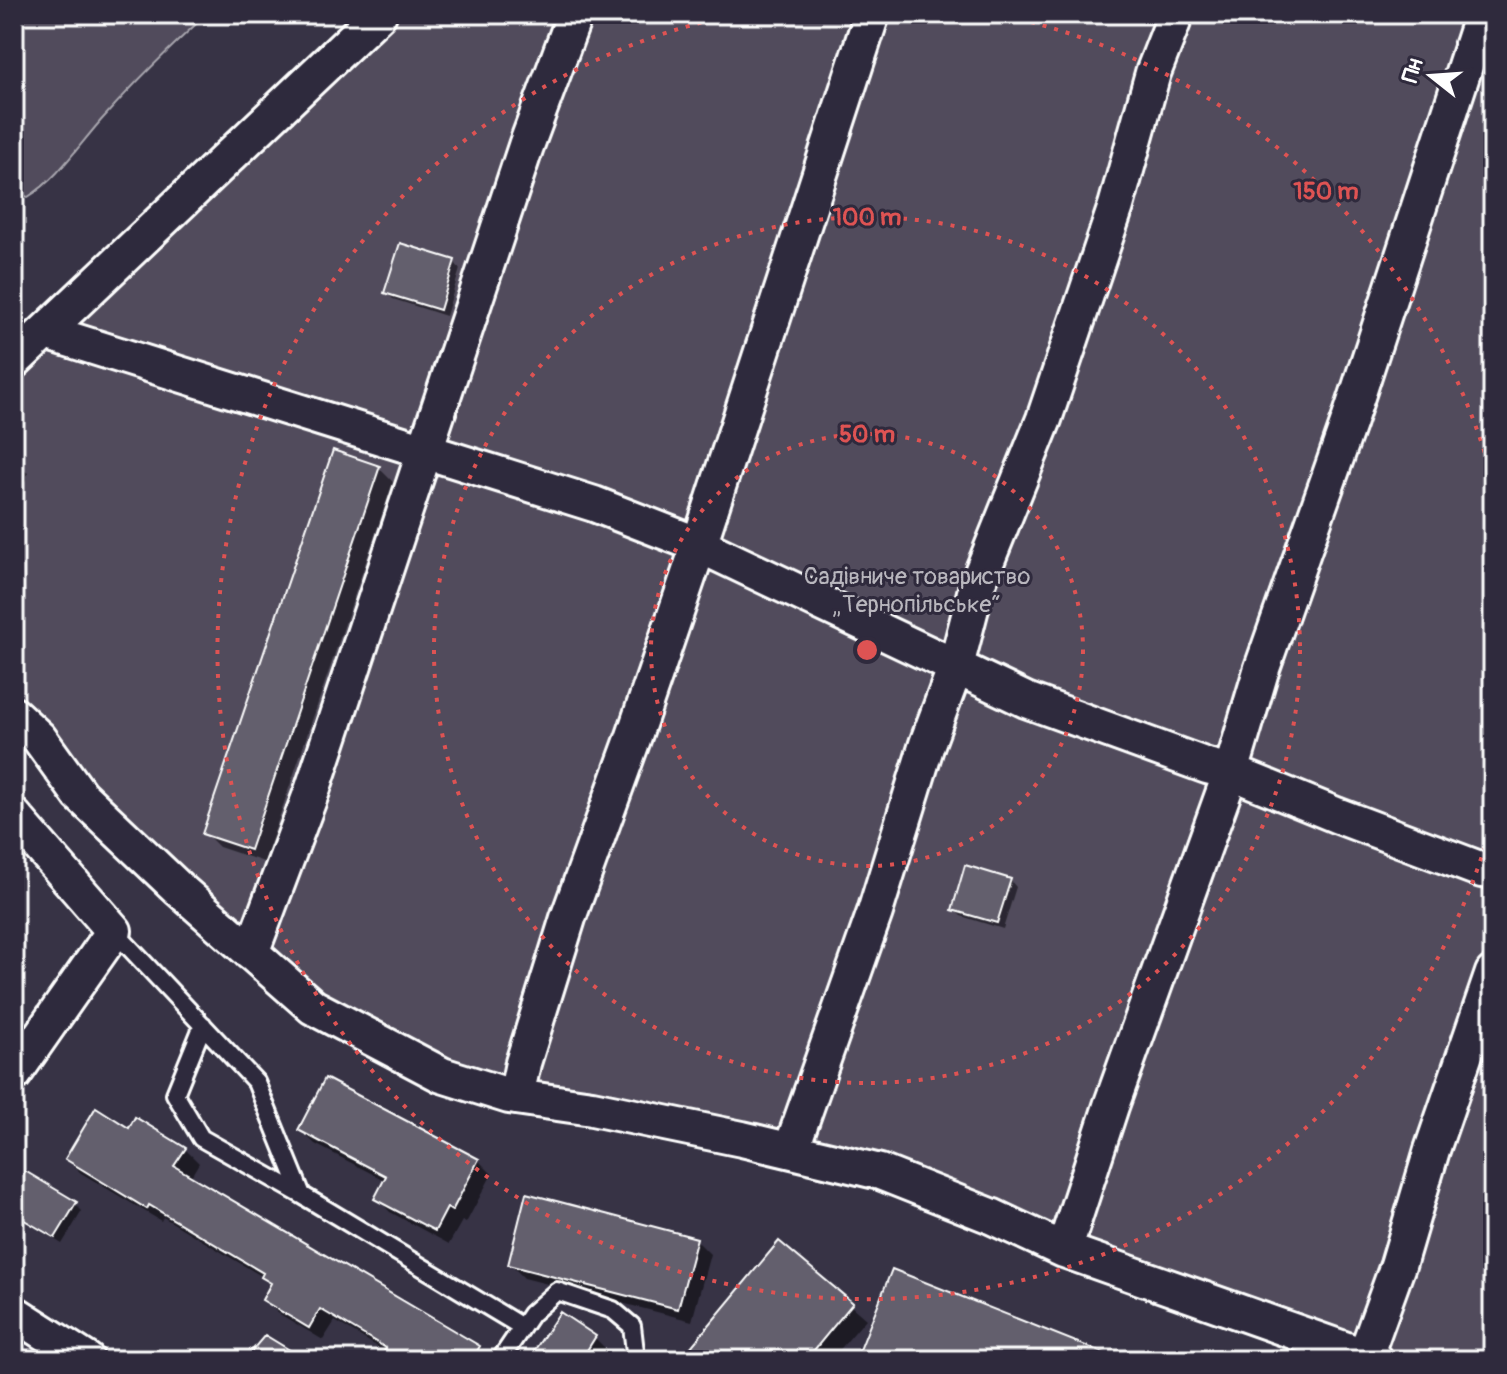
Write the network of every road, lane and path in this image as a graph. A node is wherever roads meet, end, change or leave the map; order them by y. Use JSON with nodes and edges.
{"nodes":[{"id":1,"x":379,"y":14,"type":"edge"},
{"id":2,"x":575,"y":14,"type":"edge"},
{"id":3,"x":872,"y":14,"type":"edge"},
{"id":4,"x":1176,"y":14,"type":"edge"},
{"id":5,"x":1482,"y":14,"type":"edge"},
{"id":6,"x":46,"y":332,"type":"junction"},
{"id":7,"x":14,"y":361,"type":"edge"},
{"id":8,"x":425,"y":452,"type":"junction"},
{"id":9,"x":699,"y":545,"type":"junction"},
{"id":10,"x":956,"y":666,"type":"junction"},
{"id":11,"x":14,"y":715,"type":"edge"},
{"id":12,"x":1231,"y":772,"type":"junction"},
{"id":13,"x":14,"y":816,"type":"edge"},
{"id":14,"x":1493,"y":871,"type":"edge"},
{"id":15,"x":114,"y":931,"type":"junction"},
{"id":16,"x":251,"y":953,"type":"junction"},
{"id":17,"x":1493,"y":973,"type":"edge"},
{"id":18,"x":203,"y":1025,"type":"junction"},
{"id":19,"x":14,"y":1074,"type":"edge"},
{"id":20,"x":516,"y":1097,"type":"junction"},
{"id":21,"x":791,"y":1150,"type":"junction"},
{"id":22,"x":302,"y":1195,"type":"junction"},
{"id":23,"x":1064,"y":1250,"type":"junction"},
{"id":24,"x":14,"y":1313,"type":"edge"},
{"id":25,"x":522,"y":1327,"type":"junction"},
{"id":26,"x":1370,"y":1358,"type":"edge"},
{"id":27,"x":87,"y":1360,"type":"edge"},
{"id":28,"x":500,"y":1360,"type":"edge"},
{"id":29,"x":636,"y":1360,"type":"edge"}],
"edges":[{"from":1,"to":6,"type":"street"},
{"from":2,"to":8,"type":"street"},
{"from":3,"to":9,"type":"street"},
{"from":4,"to":10,"type":"street"},
{"from":5,"to":12,"type":"street"},
{"from":6,"to":7,"type":"street"},
{"from":6,"to":8,"type":"street"},
{"from":8,"to":9,"type":"street"},
{"from":8,"to":16,"type":"street"},
{"from":9,"to":10,"type":"street"},
{"from":9,"to":20,"type":"street"},
{"from":10,"to":12,"type":"street"},
{"from":10,"to":21,"type":"street"},
{"from":11,"to":16,"type":"street"},
{"from":12,"to":14,"type":"street"},
{"from":12,"to":23,"type":"street"},
{"from":13,"to":15,"type":"street"},
{"from":15,"to":18,"type":"lane"},
{"from":15,"to":19,"type":"street"},
{"from":16,"to":20,"type":"street"},
{"from":17,"to":26,"type":"street"},
{"from":18,"to":22,"type":"lane"},
{"from":18,"to":22,"type":"lane"},
{"from":20,"to":21,"type":"street"},
{"from":21,"to":23,"type":"street"},
{"from":22,"to":25,"type":"lane"},
{"from":23,"to":26,"type":"street"},
{"from":24,"to":27,"type":"street"},
{"from":25,"to":28,"type":"lane"},
{"from":25,"to":29,"type":"lane"}]}
